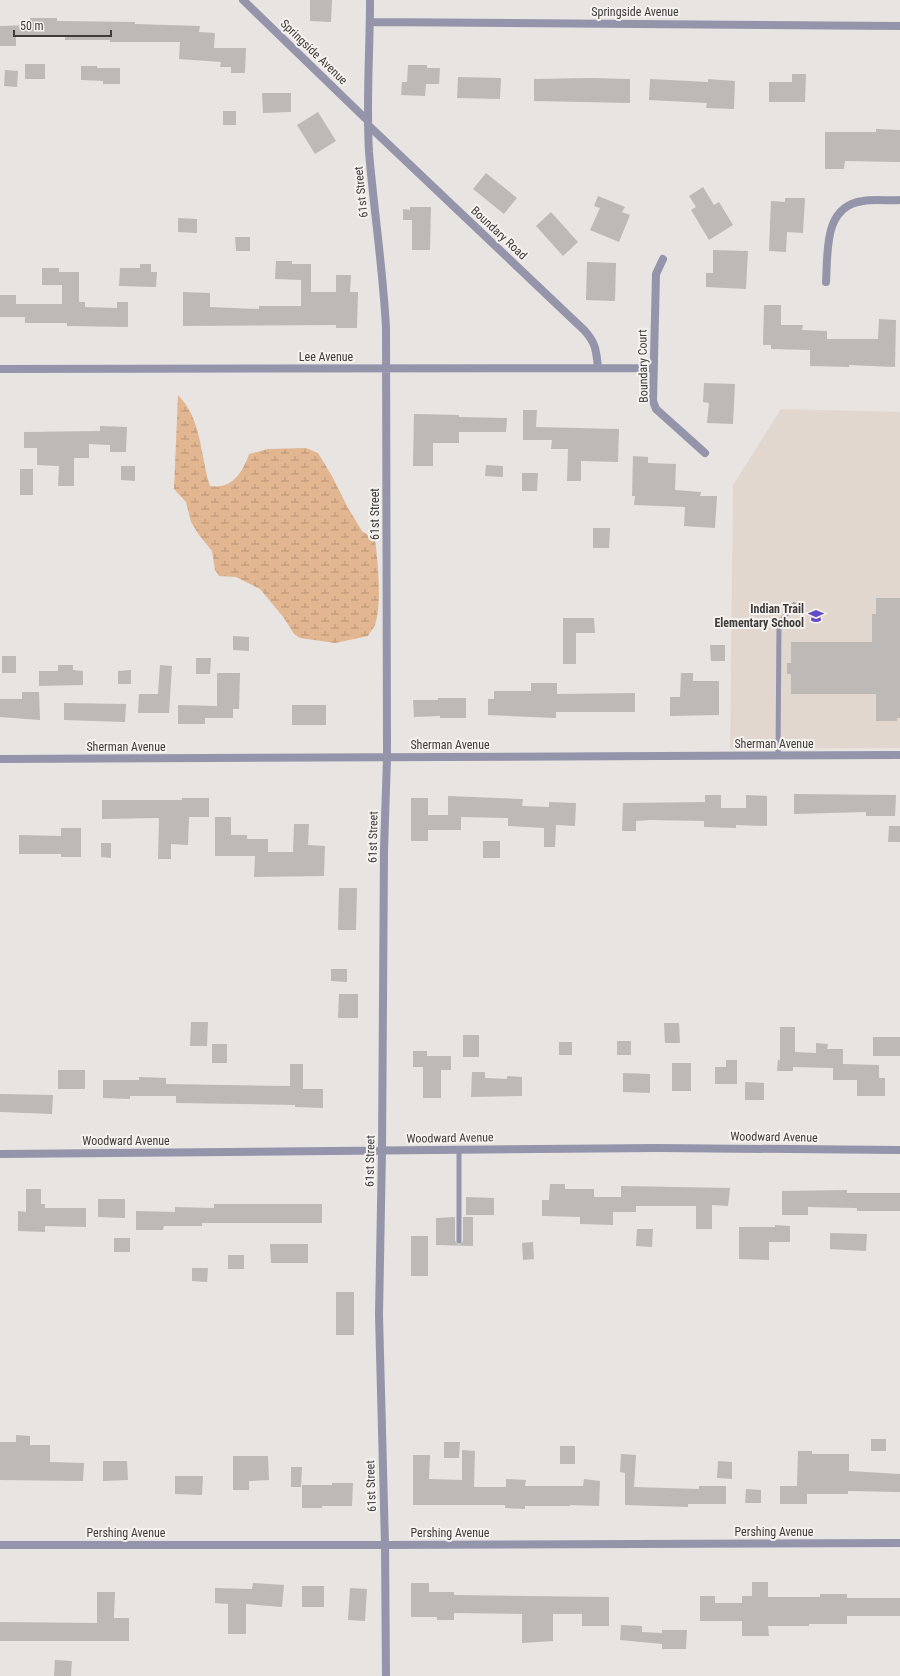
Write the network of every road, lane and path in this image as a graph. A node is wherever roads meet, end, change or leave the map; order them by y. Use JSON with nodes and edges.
{"nodes":[{"id":1,"x":243,"y":0,"type":"edge"},
{"id":2,"x":370,"y":0,"type":"edge"},
{"id":3,"x":370,"y":22,"type":"junction"},
{"id":4,"x":900,"y":26,"type":"edge"},
{"id":5,"x":368,"y":123,"type":"junction"},
{"id":6,"x":900,"y":200,"type":"edge"},
{"id":7,"x":663,"y":259,"type":"dead end"},
{"id":8,"x":826,"y":282,"type":"dead end"},
{"id":9,"x":598,"y":367,"type":"junction"},
{"id":10,"x":653,"y":368,"type":"junction"},
{"id":11,"x":0,"y":369,"type":"edge"},
{"id":12,"x":386,"y":369,"type":"junction"},
{"id":13,"x":705,"y":453,"type":"dead end"},
{"id":14,"x":794,"y":605,"type":"dead end"},
{"id":15,"x":900,"y":755,"type":"edge"},
{"id":16,"x":778,"y":756,"type":"junction"},
{"id":17,"x":387,"y":758,"type":"junction"},
{"id":18,"x":0,"y":759,"type":"edge"},
{"id":19,"x":459,"y":1150,"type":"junction"},
{"id":20,"x":900,"y":1150,"type":"edge"},
{"id":21,"x":382,"y":1151,"type":"junction"},
{"id":22,"x":0,"y":1154,"type":"edge"},
{"id":23,"x":459,"y":1241,"type":"dead end"},
{"id":24,"x":900,"y":1543,"type":"edge"},
{"id":25,"x":0,"y":1544,"type":"edge"},
{"id":26,"x":385,"y":1545,"type":"junction"},
{"id":27,"x":386,"y":1676,"type":"edge"}],
"edges":[{"from":1,"to":5,"type":"street","name":"Springside Avenue"},
{"from":2,"to":3,"type":"street","name":"61st Street"},
{"from":3,"to":4,"type":"street","name":"Springside Avenue"},
{"from":3,"to":5,"type":"street","name":"61st Street"},
{"from":5,"to":9,"type":"street","name":"Boundary Road"},
{"from":5,"to":12,"type":"street","name":"61st Street"},
{"from":6,"to":8,"type":"street"},
{"from":7,"to":10,"type":"street","name":"Boundary Court"},
{"from":9,"to":10,"type":"street","name":"Lee Avenue"},
{"from":9,"to":12,"type":"street","name":"Lee Avenue"},
{"from":10,"to":13,"type":"street","name":"Boundary Court"},
{"from":11,"to":12,"type":"street","name":"Lee Avenue"},
{"from":12,"to":17,"type":"street","name":"61st Street"},
{"from":14,"to":16,"type":"lane"},
{"from":15,"to":16,"type":"street","name":"Sherman Avenue"},
{"from":16,"to":17,"type":"street","name":"Sherman Avenue"},
{"from":17,"to":18,"type":"street","name":"Sherman Avenue"},
{"from":17,"to":21,"type":"street","name":"61st Street"},
{"from":19,"to":20,"type":"street","name":"Woodward Avenue"},
{"from":19,"to":21,"type":"street","name":"Woodward Avenue"},
{"from":19,"to":23,"type":"lane"},
{"from":21,"to":22,"type":"street","name":"Woodward Avenue"},
{"from":21,"to":26,"type":"street","name":"61st Street"},
{"from":24,"to":26,"type":"street","name":"Pershing Avenue"},
{"from":25,"to":26,"type":"street","name":"Pershing Avenue"},
{"from":26,"to":27,"type":"street","name":"61st Street"}]}
